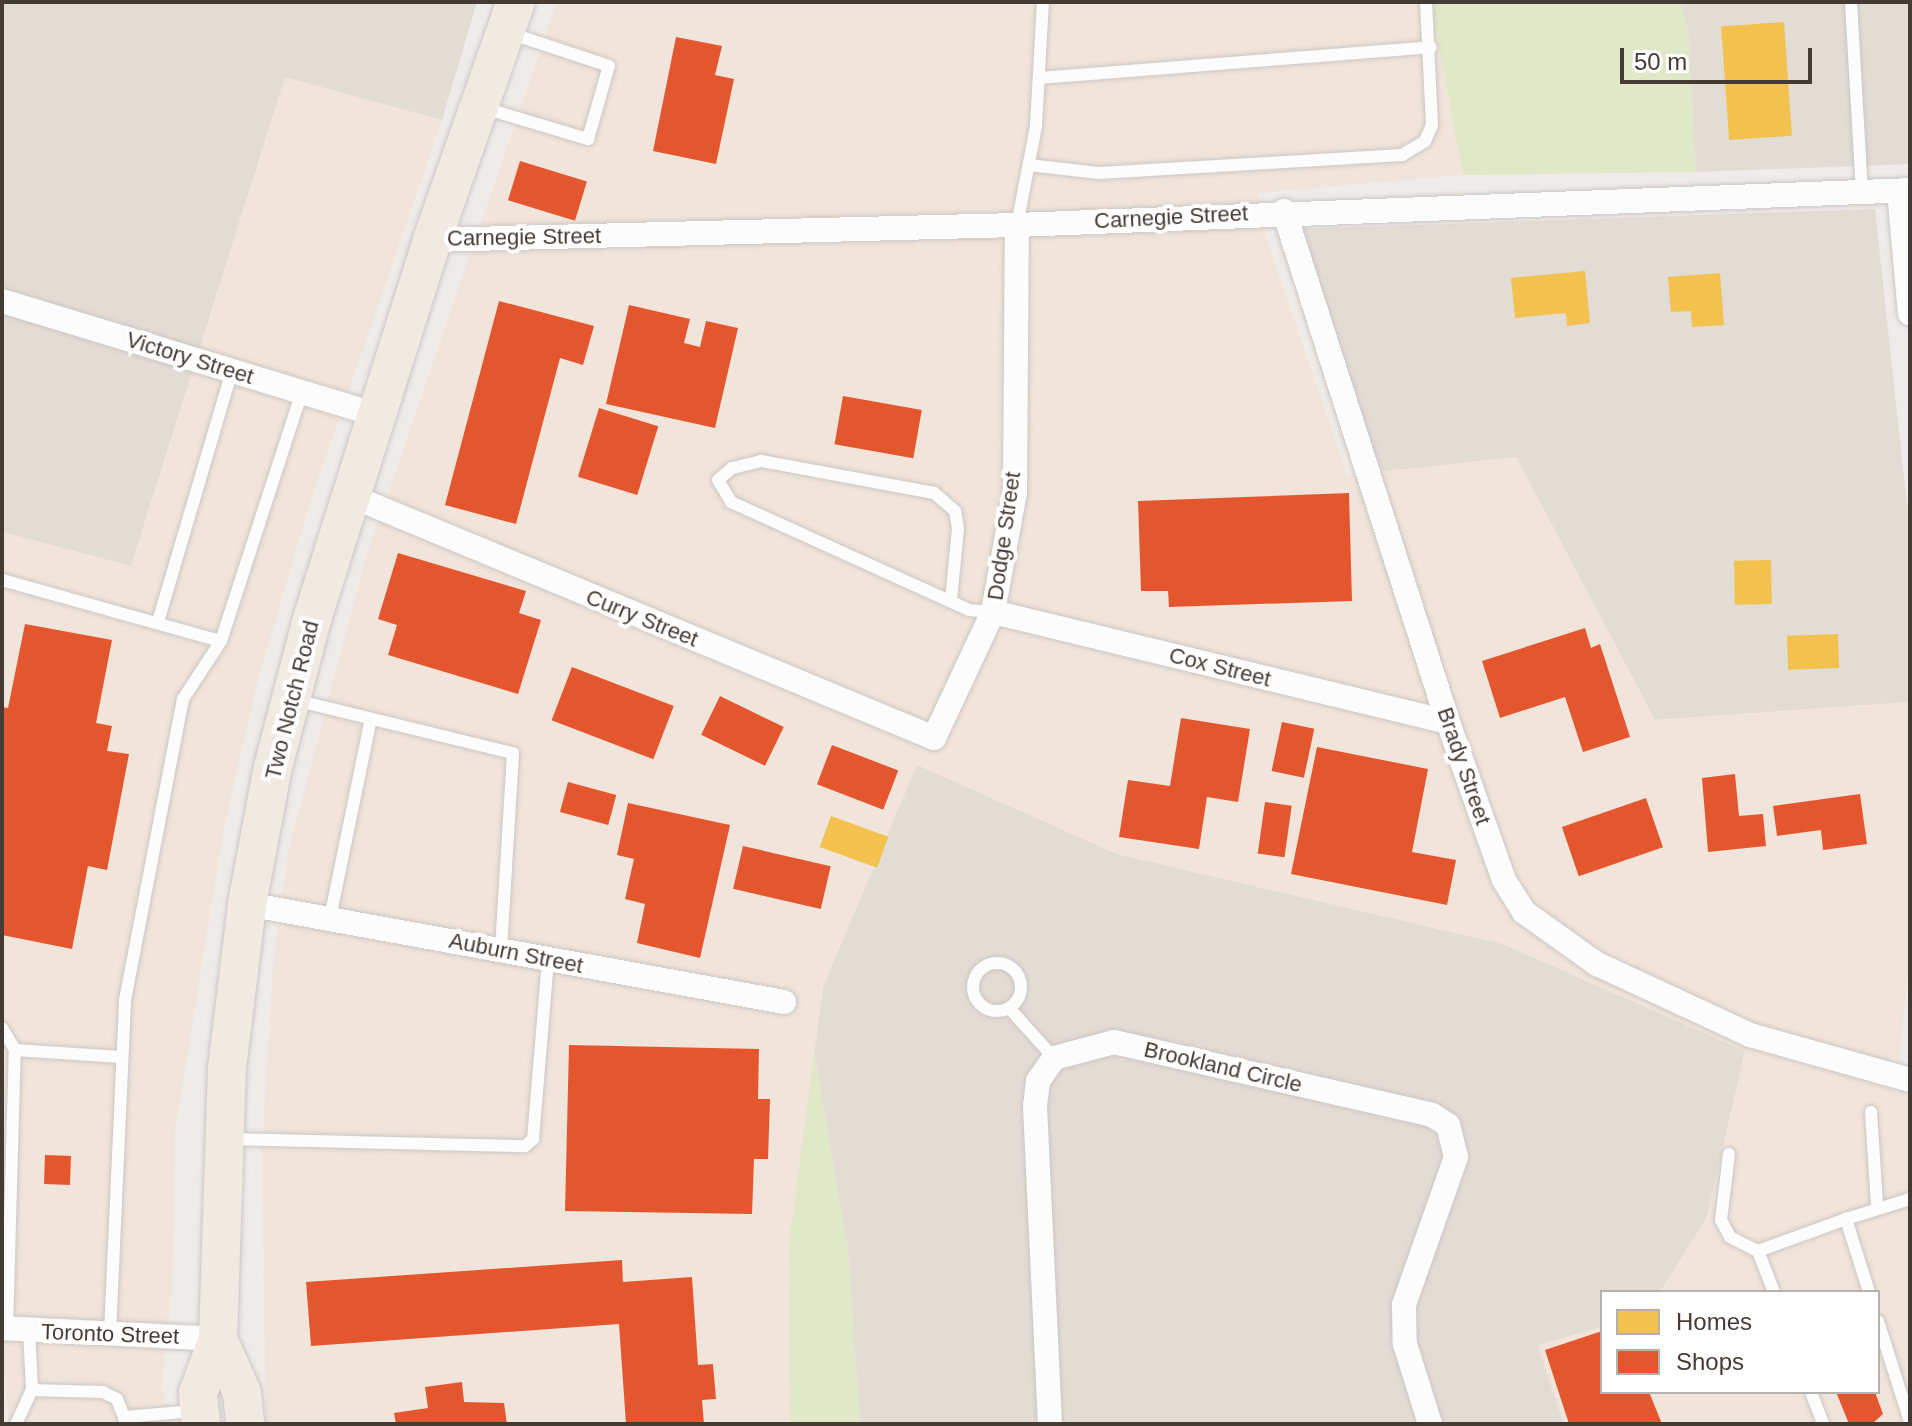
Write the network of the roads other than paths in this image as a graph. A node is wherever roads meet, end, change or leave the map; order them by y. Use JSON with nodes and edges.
{"nodes":[{"id":1,"x":1043,"y":2,"type":"edge"},
{"id":2,"x":1426,"y":2,"type":"edge"},
{"id":3,"x":1851,"y":2,"type":"edge"},
{"id":4,"x":511,"y":17,"type":"edge"},
{"id":5,"x":1431,"y":47,"type":"junction"},
{"id":6,"x":1039,"y":78,"type":"junction"},
{"id":7,"x":482,"y":107,"type":"junction"},
{"id":8,"x":1029,"y":165,"type":"junction"},
{"id":9,"x":1904,"y":191,"type":"edge"},
{"id":10,"x":1862,"y":193,"type":"junction"},
{"id":11,"x":1284,"y":211,"type":"junction"},
{"id":12,"x":1017,"y":225,"type":"junction"},
{"id":13,"x":432,"y":240,"type":"junction"},
{"id":14,"x":2,"y":301,"type":"edge"},
{"id":15,"x":1910,"y":314,"type":"edge"},
{"id":16,"x":232,"y":371,"type":"junction"},
{"id":17,"x":302,"y":391,"type":"junction"},
{"id":18,"x":378,"y":415,"type":"junction"},
{"id":19,"x":351,"y":496,"type":"junction"},
{"id":20,"x":2,"y":580,"type":"edge"},
{"id":21,"x":951,"y":600,"type":"junction"},
{"id":22,"x":993,"y":612,"type":"junction"},
{"id":23,"x":158,"y":622,"type":"junction"},
{"id":24,"x":221,"y":641,"type":"junction"},
{"id":25,"x":289,"y":699,"type":"junction"},
{"id":26,"x":371,"y":719,"type":"junction"},
{"id":27,"x":1448,"y":722,"type":"junction"},
{"id":28,"x":934,"y":738,"type":"joint"},
{"id":29,"x":247,"y":904,"type":"junction"},
{"id":30,"x":330,"y":918,"type":"junction"},
{"id":31,"x":501,"y":950,"type":"junction"},
{"id":32,"x":548,"y":959,"type":"junction"},
{"id":33,"x":784,"y":1002,"type":"dead end"},
{"id":34,"x":1009,"y":1008,"type":"dead end"},
{"id":35,"x":2,"y":1028,"type":"edge"},
{"id":36,"x":15,"y":1050,"type":"junction"},
{"id":37,"x":120,"y":1057,"type":"junction"},
{"id":38,"x":1054,"y":1058,"type":"junction"},
{"id":39,"x":1910,"y":1080,"type":"edge"},
{"id":40,"x":1871,"y":1112,"type":"dead end"},
{"id":41,"x":222,"y":1139,"type":"junction"},
{"id":42,"x":1729,"y":1154,"type":"dead end"},
{"id":43,"x":1910,"y":1199,"type":"edge"},
{"id":44,"x":1877,"y":1205,"type":"junction"},
{"id":45,"x":1846,"y":1219,"type":"junction"},
{"id":46,"x":1758,"y":1251,"type":"junction"},
{"id":47,"x":1773,"y":1290,"type":"edge"},
{"id":48,"x":1868,"y":1290,"type":"edge"},
{"id":49,"x":1880,"y":1327,"type":"edge"},
{"id":50,"x":13,"y":1329,"type":"edge"},
{"id":51,"x":110,"y":1333,"type":"junction"},
{"id":52,"x":218,"y":1339,"type":"junction"},
{"id":53,"x":32,"y":1390,"type":"junction"},
{"id":54,"x":1812,"y":1394,"type":"edge"},
{"id":55,"x":200,"y":1417,"type":"edge"},
{"id":56,"x":124,"y":1421,"type":"edge"},
{"id":57,"x":1910,"y":1422,"type":"edge"},
{"id":58,"x":16,"y":1424,"type":"edge"},
{"id":59,"x":245,"y":1424,"type":"edge"},
{"id":60,"x":1050,"y":1424,"type":"edge"},
{"id":61,"x":1430,"y":1424,"type":"edge"},
{"id":62,"x":1823,"y":1424,"type":"edge"}],
"edges":[{"from":1,"to":6,"type":"lane"},
{"from":2,"to":5,"type":"lane"},
{"from":3,"to":10,"type":"lane"},
{"from":4,"to":7,"type":"main road","name":"Two Notch Road"},
{"from":4,"to":7,"type":"lane"},
{"from":5,"to":6,"type":"lane"},
{"from":5,"to":8,"type":"lane"},
{"from":6,"to":8,"type":"lane"},
{"from":7,"to":13,"type":"main road","name":"Two Notch Road"},
{"from":8,"to":12,"type":"lane"},
{"from":9,"to":10,"type":"street","name":"Carnegie Street"},
{"from":9,"to":15,"type":"street"},
{"from":10,"to":11,"type":"street","name":"Carnegie Street"},
{"from":11,"to":12,"type":"street","name":"Carnegie Street"},
{"from":11,"to":27,"type":"street","name":"Brady Street"},
{"from":12,"to":13,"type":"street","name":"Carnegie Street"},
{"from":12,"to":22,"type":"street","name":"Dodge Street"},
{"from":13,"to":18,"type":"main road","name":"Two Notch Road"},
{"from":14,"to":16,"type":"street","name":"Victory Street"},
{"from":16,"to":17,"type":"street","name":"Victory Street"},
{"from":16,"to":23,"type":"lane"},
{"from":17,"to":18,"type":"street","name":"Victory Street"},
{"from":17,"to":24,"type":"lane"},
{"from":18,"to":19,"type":"main road","name":"Two Notch Road"},
{"from":19,"to":25,"type":"main road","name":"Two Notch Road"},
{"from":19,"to":28,"type":"street","name":"Curry Street"},
{"from":20,"to":23,"type":"lane"},
{"from":21,"to":21,"type":"lane"},
{"from":21,"to":22,"type":"lane"},
{"from":22,"to":27,"type":"street","name":"Cox Street"},
{"from":22,"to":28,"type":"street","name":"Dodge Street"},
{"from":23,"to":24,"type":"lane"},
{"from":24,"to":37,"type":"lane"},
{"from":25,"to":26,"type":"lane"},
{"from":25,"to":29,"type":"main road","name":"Two Notch Road"},
{"from":26,"to":30,"type":"lane"},
{"from":26,"to":31,"type":"lane"},
{"from":27,"to":39,"type":"street","name":"Brady Street"},
{"from":29,"to":30,"type":"street","name":"Auburn Street"},
{"from":29,"to":41,"type":"main road","name":"Two Notch Road"},
{"from":30,"to":31,"type":"street","name":"Auburn Street"},
{"from":31,"to":32,"type":"street","name":"Auburn Street"},
{"from":32,"to":33,"type":"street","name":"Auburn Street"},
{"from":32,"to":41,"type":"lane"},
{"from":34,"to":38,"type":"lane"},
{"from":35,"to":36,"type":"lane"},
{"from":36,"to":37,"type":"lane"},
{"from":36,"to":50,"type":"lane"},
{"from":37,"to":51,"type":"lane"},
{"from":38,"to":60,"type":"street"},
{"from":38,"to":61,"type":"street","name":"Brookland Circle"},
{"from":40,"to":44,"type":"lane"},
{"from":41,"to":52,"type":"main road","name":"Two Notch Road"},
{"from":42,"to":46,"type":"lane"},
{"from":43,"to":44,"type":"lane"},
{"from":44,"to":45,"type":"lane"},
{"from":45,"to":46,"type":"lane"},
{"from":45,"to":48,"type":"lane"},
{"from":46,"to":47,"type":"lane"},
{"from":49,"to":57,"type":"lane"},
{"from":50,"to":51,"type":"street","name":"Toronto Street"},
{"from":50,"to":53,"type":"lane"},
{"from":51,"to":52,"type":"street","name":"Toronto Street"},
{"from":52,"to":55,"type":"main road","name":"Two Notch Road"},
{"from":52,"to":59,"type":"main road"},
{"from":53,"to":56,"type":"lane"},
{"from":53,"to":58,"type":"lane"},
{"from":54,"to":62,"type":"lane"},
{"from":55,"to":56,"type":"lane"}]}
